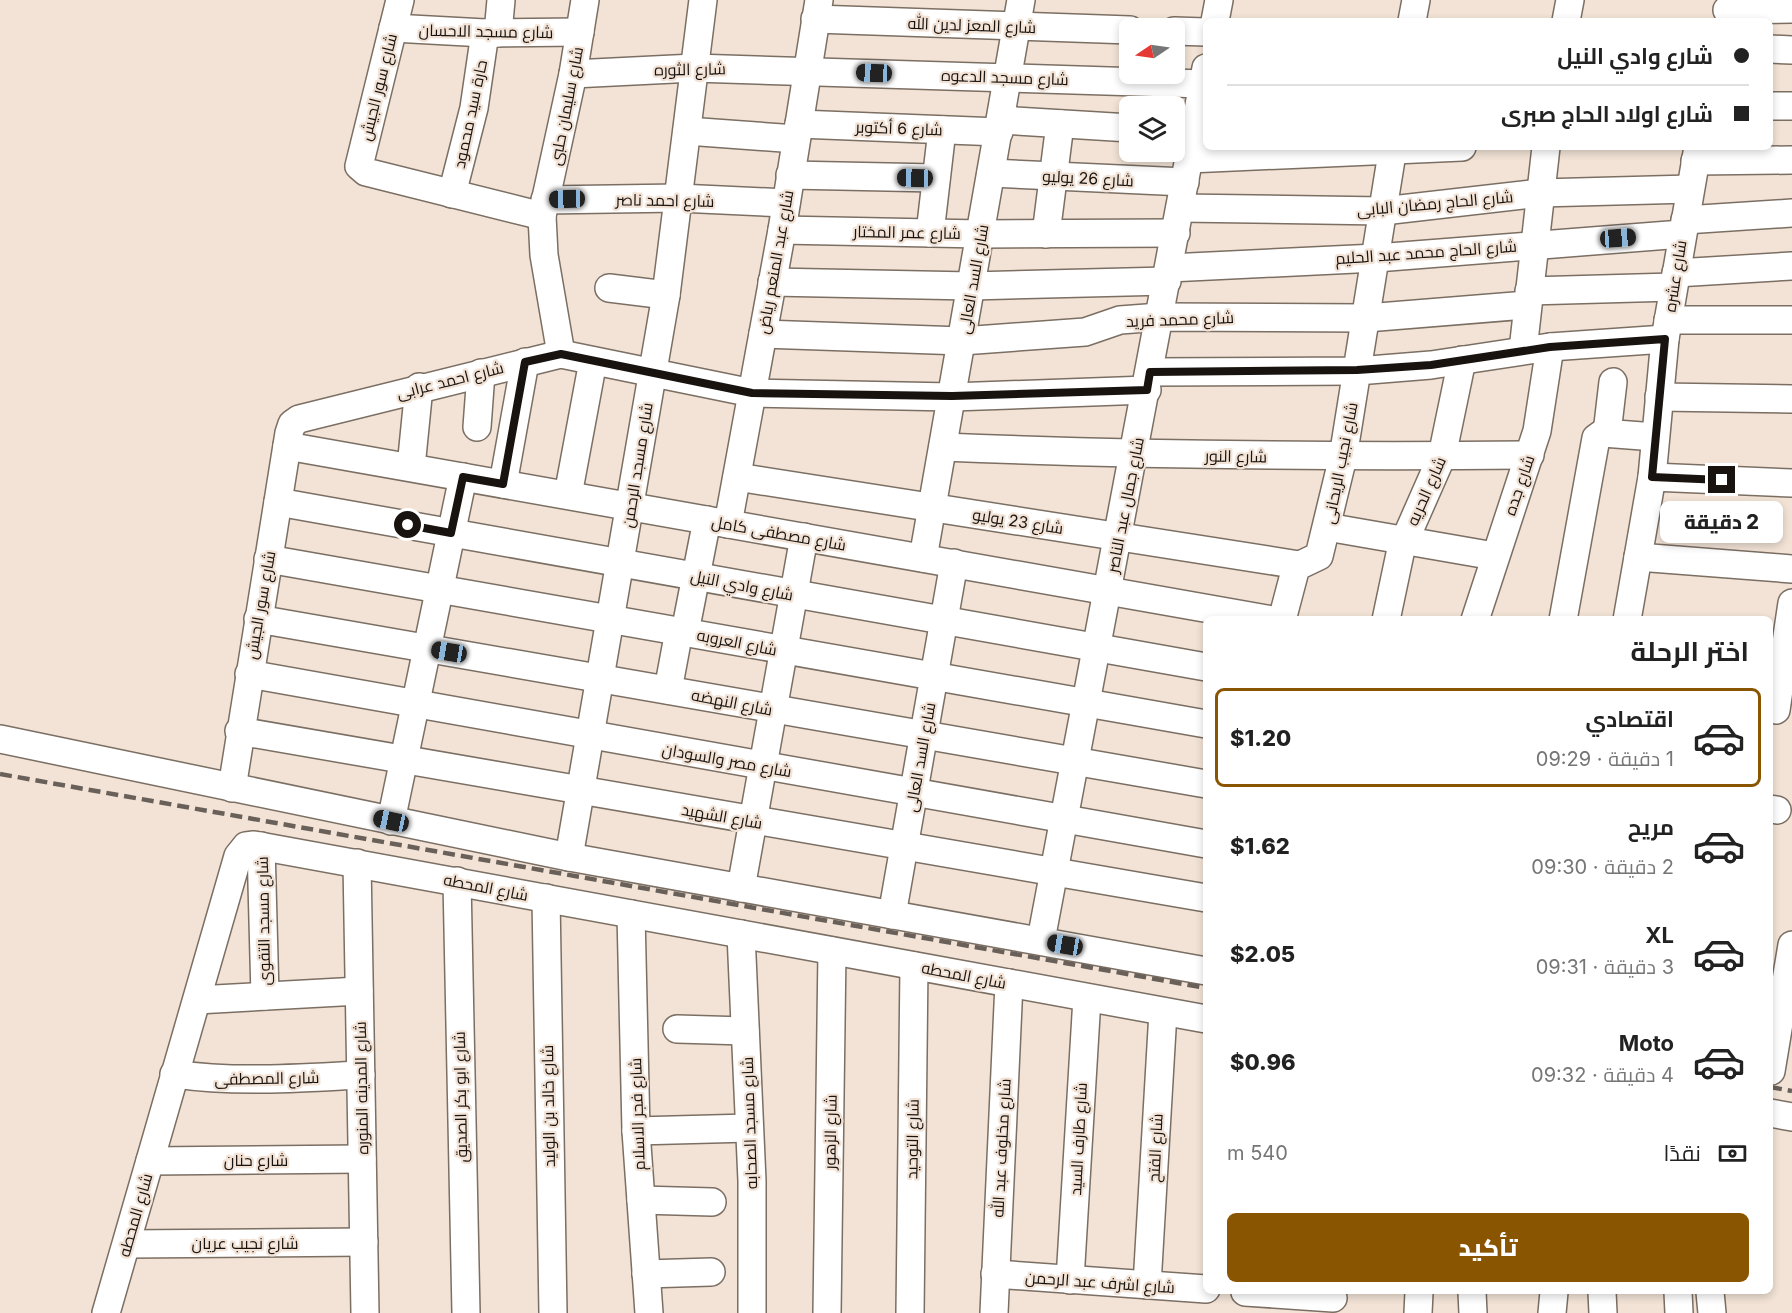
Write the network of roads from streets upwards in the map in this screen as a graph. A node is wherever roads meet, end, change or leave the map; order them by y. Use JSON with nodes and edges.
{"nodes":[{"id":1,"x":400,"y":0,"type":"edge"},
{"id":2,"x":501,"y":0,"type":"edge"},
{"id":3,"x":585,"y":0,"type":"edge"},
{"id":4,"x":703,"y":0,"type":"edge"},
{"id":5,"x":1021,"y":0,"type":"edge"},
{"id":6,"x":1219,"y":0,"type":"edge"},
{"id":7,"x":1416,"y":0,"type":"edge"},
{"id":8,"x":1570,"y":0,"type":"edge"},
{"id":9,"x":817,"y":9,"type":"edge"},
{"id":10,"x":1792,"y":9,"type":"edge"},
{"id":11,"x":1727,"y":10,"type":"edge"},
{"id":12,"x":1216,"y":18,"type":"edge"},
{"id":13,"x":1413,"y":18,"type":"edge"},
{"id":14,"x":1567,"y":18,"type":"edge"},
{"id":15,"x":1017,"y":27,"type":"junction"},
{"id":16,"x":393,"y":28,"type":"junction"},
{"id":17,"x":1119,"y":30,"type":"edge"},
{"id":18,"x":1185,"y":31,"type":"edge"},
{"id":19,"x":580,"y":32,"type":"junction"},
{"id":20,"x":1203,"y":32,"type":"edge"},
{"id":21,"x":491,"y":33,"type":"junction"},
{"id":22,"x":1773,"y":49,"type":"edge"},
{"id":23,"x":1792,"y":50,"type":"edge"},
{"id":24,"x":694,"y":68,"type":"junction"},
{"id":25,"x":807,"y":70,"type":"junction"},
{"id":26,"x":573,"y":74,"type":"junction"},
{"id":27,"x":1008,"y":78,"type":"junction"},
{"id":28,"x":1203,"y":88,"type":"edge"},
{"id":29,"x":1203,"y":90,"type":"edge"},
{"id":30,"x":1773,"y":106,"type":"edge"},
{"id":31,"x":1792,"y":106,"type":"edge"},
{"id":32,"x":1060,"y":124,"type":"junction"},
{"id":33,"x":1000,"y":126,"type":"junction"},
{"id":34,"x":1119,"y":127,"type":"edge"},
{"id":35,"x":1185,"y":129,"type":"edge"},
{"id":36,"x":942,"y":130,"type":"junction"},
{"id":37,"x":687,"y":131,"type":"junction"},
{"id":38,"x":797,"y":131,"type":"junction"},
{"id":39,"x":1185,"y":144,"type":"edge"},
{"id":40,"x":1384,"y":150,"type":"edge"},
{"id":41,"x":1393,"y":150,"type":"edge"},
{"id":42,"x":1546,"y":150,"type":"edge"},
{"id":43,"x":1696,"y":154,"type":"edge"},
{"id":44,"x":1792,"y":160,"type":"edge"},
{"id":45,"x":1187,"y":171,"type":"junction"},
{"id":46,"x":366,"y":172,"type":"joint"},
{"id":47,"x":991,"y":173,"type":"junction"},
{"id":48,"x":790,"y":176,"type":"junction"},
{"id":49,"x":1054,"y":176,"type":"junction"},
{"id":50,"x":936,"y":178,"type":"junction"},
{"id":51,"x":1690,"y":189,"type":"junction"},
{"id":52,"x":1540,"y":193,"type":"junction"},
{"id":53,"x":452,"y":194,"type":"junction"},
{"id":54,"x":679,"y":198,"type":"junction"},
{"id":55,"x":786,"y":203,"type":"junction"},
{"id":56,"x":543,"y":208,"type":"junction"},
{"id":57,"x":1383,"y":211,"type":"junction"},
{"id":58,"x":1792,"y":213,"type":"edge"},
{"id":59,"x":1178,"y":221,"type":"junction"},
{"id":60,"x":1683,"y":227,"type":"junction"},
{"id":61,"x":782,"y":230,"type":"junction"},
{"id":62,"x":930,"y":233,"type":"junction"},
{"id":63,"x":981,"y":234,"type":"junction"},
{"id":64,"x":1046,"y":234,"type":"junction"},
{"id":65,"x":1534,"y":244,"type":"junction"},
{"id":66,"x":1376,"y":258,"type":"junction"},
{"id":67,"x":1792,"y":266,"type":"edge"},
{"id":68,"x":1168,"y":274,"type":"junction"},
{"id":69,"x":1674,"y":280,"type":"junction"},
{"id":70,"x":772,"y":282,"type":"junction"},
{"id":71,"x":971,"y":286,"type":"junction"},
{"id":72,"x":609,"y":288,"type":"dead end"},
{"id":73,"x":666,"y":295,"type":"junction"},
{"id":74,"x":1528,"y":298,"type":"junction"},
{"id":75,"x":1160,"y":317,"type":"junction"},
{"id":76,"x":1366,"y":318,"type":"junction"},
{"id":77,"x":1792,"y":320,"type":"edge"},
{"id":78,"x":1667,"y":330,"type":"junction"},
{"id":79,"x":763,"y":334,"type":"junction"},
{"id":80,"x":962,"y":341,"type":"junction"},
{"id":81,"x":1550,"y":347,"type":"junction"},
{"id":82,"x":1523,"y":350,"type":"junction"},
{"id":83,"x":561,"y":354,"type":"junction"},
{"id":84,"x":1462,"y":360,"type":"junction"},
{"id":85,"x":592,"y":361,"type":"junction"},
{"id":86,"x":525,"y":362,"type":"junction"},
{"id":87,"x":1357,"y":370,"type":"junction"},
{"id":88,"x":480,"y":373,"type":"junction"},
{"id":89,"x":651,"y":374,"type":"junction"},
{"id":90,"x":1149,"y":381,"type":"junction"},
{"id":91,"x":1613,"y":382,"type":"dead end"},
{"id":92,"x":419,"y":387,"type":"junction"},
{"id":93,"x":752,"y":393,"type":"junction"},
{"id":94,"x":952,"y":396,"type":"junction"},
{"id":95,"x":1659,"y":397,"type":"junction"},
{"id":96,"x":1792,"y":399,"type":"edge"},
{"id":97,"x":477,"y":427,"type":"dead end"},
{"id":98,"x":1607,"y":434,"type":"junction"},
{"id":99,"x":290,"y":435,"type":"junction"},
{"id":100,"x":1655,"y":437,"type":"junction"},
{"id":101,"x":943,"y":447,"type":"junction"},
{"id":102,"x":1135,"y":454,"type":"junction"},
{"id":103,"x":1530,"y":455,"type":"junction"},
{"id":104,"x":1442,"y":456,"type":"junction"},
{"id":105,"x":1343,"y":457,"type":"junction"},
{"id":106,"x":411,"y":467,"type":"junction"},
{"id":107,"x":463,"y":477,"type":"junction"},
{"id":108,"x":737,"y":477,"type":"junction"},
{"id":109,"x":1652,"y":477,"type":"junction"},
{"id":110,"x":1792,"y":483,"type":"edge"},
{"id":111,"x":503,"y":484,"type":"junction"},
{"id":112,"x":568,"y":495,"type":"junction"},
{"id":113,"x":278,"y":502,"type":"junction"},
{"id":114,"x":631,"y":506,"type":"junction"},
{"id":115,"x":932,"y":507,"type":"junction"},
{"id":116,"x":718,"y":522,"type":"junction"},
{"id":117,"x":1327,"y":527,"type":"junction"},
{"id":118,"x":451,"y":533,"type":"junction"},
{"id":119,"x":804,"y":537,"type":"junction"},
{"id":120,"x":1119,"y":537,"type":"junction"},
{"id":121,"x":1404,"y":540,"type":"junction"},
{"id":122,"x":1494,"y":556,"type":"junction"},
{"id":123,"x":1638,"y":557,"type":"junction"},
{"id":124,"x":923,"y":558,"type":"junction"},
{"id":125,"x":268,"y":559,"type":"junction"},
{"id":126,"x":621,"y":563,"type":"junction"},
{"id":127,"x":954,"y":563,"type":"junction"},
{"id":128,"x":1299,"y":565,"type":"junction"},
{"id":129,"x":1792,"y":570,"type":"edge"},
{"id":130,"x":696,"y":576,"type":"junction"},
{"id":131,"x":440,"y":589,"type":"junction"},
{"id":132,"x":1109,"y":591,"type":"junction"},
{"id":133,"x":794,"y":595,"type":"junction"},
{"id":134,"x":1792,"y":603,"type":"edge"},
{"id":135,"x":1250,"y":616,"type":"edge"},
{"id":136,"x":1283,"y":616,"type":"edge"},
{"id":137,"x":1387,"y":616,"type":"edge"},
{"id":138,"x":1476,"y":616,"type":"edge"},
{"id":139,"x":1564,"y":616,"type":"edge"},
{"id":140,"x":1628,"y":616,"type":"edge"},
{"id":141,"x":258,"y":619,"type":"junction"},
{"id":142,"x":611,"y":619,"type":"junction"},
{"id":143,"x":945,"y":621,"type":"junction"},
{"id":144,"x":682,"y":632,"type":"junction"},
{"id":145,"x":1098,"y":648,"type":"junction"},
{"id":146,"x":428,"y":649,"type":"junction"},
{"id":147,"x":784,"y":651,"type":"junction"},
{"id":148,"x":1782,"y":658,"type":"edge"},
{"id":149,"x":1203,"y":666,"type":"edge"},
{"id":150,"x":249,"y":674,"type":"junction"},
{"id":151,"x":935,"y":676,"type":"junction"},
{"id":152,"x":600,"y":678,"type":"junction"},
{"id":153,"x":668,"y":690,"type":"junction"},
{"id":154,"x":416,"y":703,"type":"junction"},
{"id":155,"x":1087,"y":704,"type":"junction"},
{"id":156,"x":773,"y":710,"type":"junction"},
{"id":157,"x":1779,"y":710,"type":"edge"},
{"id":158,"x":1203,"y":723,"type":"edge"},
{"id":159,"x":239,"y":731,"type":"junction"},
{"id":160,"x":591,"y":735,"type":"junction"},
{"id":161,"x":924,"y":735,"type":"junction"},
{"id":162,"x":0,"y":739,"type":"edge"},
{"id":163,"x":404,"y":760,"type":"junction"},
{"id":164,"x":1076,"y":761,"type":"junction"},
{"id":165,"x":763,"y":766,"type":"junction"},
{"id":166,"x":1203,"y":783,"type":"edge"},
{"id":167,"x":232,"y":788,"type":"junction"},
{"id":168,"x":581,"y":790,"type":"junction"},
{"id":169,"x":914,"y":792,"type":"junction"},
{"id":170,"x":1065,"y":819,"type":"junction"},
{"id":171,"x":391,"y":821,"type":"junction"},
{"id":172,"x":753,"y":821,"type":"junction"},
{"id":173,"x":1203,"y":843,"type":"edge"},
{"id":174,"x":261,"y":846,"type":"junction"},
{"id":175,"x":904,"y":846,"type":"junction"},
{"id":176,"x":569,"y":857,"type":"junction"},
{"id":177,"x":357,"y":863,"type":"junction"},
{"id":178,"x":1054,"y":872,"type":"junction"},
{"id":179,"x":457,"y":881,"type":"junction"},
{"id":180,"x":741,"y":888,"type":"junction"},
{"id":181,"x":1203,"y":897,"type":"edge"},
{"id":182,"x":546,"y":898,"type":"junction"},
{"id":183,"x":631,"y":914,"type":"junction"},
{"id":184,"x":892,"y":915,"type":"junction"},
{"id":185,"x":741,"y":934,"type":"junction"},
{"id":186,"x":1041,"y":940,"type":"junction"},
{"id":187,"x":1792,"y":945,"type":"edge"},
{"id":188,"x":832,"y":951,"type":"junction"},
{"id":189,"x":915,"y":966,"type":"junction"},
{"id":190,"x":1203,"y":970,"type":"edge"},
{"id":191,"x":1009,"y":983,"type":"junction"},
{"id":192,"x":359,"y":991,"type":"junction"},
{"id":193,"x":265,"y":996,"type":"junction"},
{"id":194,"x":1087,"y":998,"type":"junction"},
{"id":195,"x":197,"y":1000,"type":"junction"},
{"id":196,"x":1163,"y":1012,"type":"junction"},
{"id":197,"x":1203,"y":1019,"type":"edge"},
{"id":198,"x":676,"y":1029,"type":"dead end"},
{"id":199,"x":745,"y":1031,"type":"junction"},
{"id":200,"x":1778,"y":1072,"type":"edge"},
{"id":201,"x":174,"y":1074,"type":"junction"},
{"id":202,"x":361,"y":1075,"type":"junction"},
{"id":203,"x":749,"y":1128,"type":"junction"},
{"id":204,"x":636,"y":1131,"type":"junction"},
{"id":205,"x":362,"y":1159,"type":"junction"},
{"id":206,"x":150,"y":1161,"type":"junction"},
{"id":207,"x":641,"y":1200,"type":"junction"},
{"id":208,"x":712,"y":1202,"type":"dead end"},
{"id":209,"x":364,"y":1242,"type":"junction"},
{"id":210,"x":127,"y":1244,"type":"junction"},
{"id":211,"x":711,"y":1272,"type":"dead end"},
{"id":212,"x":646,"y":1274,"type":"junction"},
{"id":213,"x":994,"y":1274,"type":"junction"},
{"id":214,"x":1070,"y":1280,"type":"junction"},
{"id":215,"x":1147,"y":1285,"type":"junction"},
{"id":216,"x":1203,"y":1289,"type":"edge"},
{"id":217,"x":1265,"y":1294,"type":"edge"},
{"id":218,"x":1419,"y":1294,"type":"edge"},
{"id":219,"x":1472,"y":1294,"type":"edge"},
{"id":220,"x":1554,"y":1294,"type":"edge"},
{"id":221,"x":1602,"y":1294,"type":"edge"},
{"id":222,"x":1678,"y":1294,"type":"edge"},
{"id":223,"x":1710,"y":1294,"type":"edge"},
{"id":224,"x":1333,"y":1301,"type":"edge"},
{"id":225,"x":106,"y":1313,"type":"edge"},
{"id":226,"x":365,"y":1313,"type":"edge"},
{"id":227,"x":466,"y":1313,"type":"edge"},
{"id":228,"x":553,"y":1313,"type":"edge"},
{"id":229,"x":649,"y":1313,"type":"edge"},
{"id":230,"x":752,"y":1313,"type":"edge"},
{"id":231,"x":827,"y":1313,"type":"edge"},
{"id":232,"x":910,"y":1313,"type":"edge"},
{"id":233,"x":994,"y":1313,"type":"edge"},
{"id":234,"x":1418,"y":1313,"type":"edge"},
{"id":235,"x":1473,"y":1313,"type":"edge"},
{"id":236,"x":1552,"y":1313,"type":"edge"},
{"id":237,"x":1603,"y":1313,"type":"edge"},
{"id":238,"x":1679,"y":1313,"type":"edge"},
{"id":239,"x":1712,"y":1313,"type":"edge"}],
"edges":[{"from":1,"to":16,"type":"street","name":"شارع سور الجيش"},
{"from":2,"to":21,"type":"street","name":"حارة سيد محمود"},
{"from":3,"to":19,"type":"street","name":"شارع سليمان حلبى"},
{"from":4,"to":24,"type":"street","name":"شارع مسجد الرحمن"},
{"from":5,"to":15,"type":"street","name":"شارع السد العالى"},
{"from":6,"to":12,"type":"street"},
{"from":7,"to":13,"type":"street"},
{"from":8,"to":14,"type":"street"},
{"from":9,"to":15,"type":"street","name":"شارع المعز لدين الله"},
{"from":9,"to":25,"type":"street","name":"شارع عبد المنعم رياض"},
{"from":10,"to":11,"type":"street"},
{"from":15,"to":17,"type":"street","name":"شارع المعز لدين الله"},
{"from":15,"to":27,"type":"street","name":"شارع السد العالى"},
{"from":16,"to":21,"type":"street","name":"شارع مسجد الاحسان"},
{"from":16,"to":46,"type":"street","name":"شارع سور الجيش"},
{"from":18,"to":20,"type":"street"},
{"from":19,"to":21,"type":"street","name":"شارع مسجد الاحسان"},
{"from":19,"to":26,"type":"street","name":"شارع سليمان حلبى"},
{"from":21,"to":53,"type":"street","name":"حارة سيد محمود"},
{"from":22,"to":23,"type":"street"},
{"from":24,"to":25,"type":"street","name":"شارع الثوره"},
{"from":24,"to":26,"type":"street","name":"شارع الثوره"},
{"from":24,"to":37,"type":"street","name":"شارع مسجد الرحمن"},
{"from":25,"to":27,"type":"street","name":"شارع مسجد الدعوه"},
{"from":25,"to":38,"type":"street","name":"شارع عبد المنعم رياض"},
{"from":26,"to":56,"type":"street","name":"شارع سليمان حلبى"},
{"from":27,"to":28,"type":"street","name":"شارع مسجد الدعوه"},
{"from":27,"to":33,"type":"street","name":"شارع السد العالى"},
{"from":29,"to":35,"type":"street","name":"شارع جمال عبد الناصر"},
{"from":30,"to":31,"type":"street"},
{"from":32,"to":33,"type":"street","name":"شارع 6 أكتوبر"},
{"from":32,"to":34,"type":"street","name":"شارع 6 أكتوبر"},
{"from":32,"to":49,"type":"street"},
{"from":33,"to":36,"type":"street","name":"شارع 6 أكتوبر"},
{"from":33,"to":47,"type":"street","name":"شارع السد العالى"},
{"from":36,"to":38,"type":"street","name":"شارع 6 أكتوبر"},
{"from":36,"to":50,"type":"street"},
{"from":37,"to":38,"type":"street","name":"شارع 6 أكتوبر"},
{"from":37,"to":54,"type":"street","name":"شارع مسجد الرحمن"},
{"from":38,"to":48,"type":"street","name":"شارع عبد المنعم رياض"},
{"from":39,"to":45,"type":"street","name":"شارع جمال عبد الناصر"},
{"from":40,"to":45,"type":"street","name":"شارع 26 يوليو"},
{"from":41,"to":57,"type":"street","name":"شارع نجيب الريحانى"},
{"from":42,"to":52,"type":"street"},
{"from":43,"to":44,"type":"street"},
{"from":43,"to":51,"type":"street","name":"شارع عشره"},
{"from":45,"to":49,"type":"street","name":"شارع 26 يوليو"},
{"from":45,"to":59,"type":"street","name":"شارع جمال عبد الناصر"},
{"from":46,"to":53,"type":"street","name":"شارع احمد ناصر"},
{"from":47,"to":49,"type":"street","name":"شارع 26 يوليو"},
{"from":47,"to":63,"type":"street","name":"شارع السد العالى"},
{"from":48,"to":50,"type":"street"},
{"from":48,"to":55,"type":"street","name":"شارع عبد المنعم رياض"},
{"from":49,"to":64,"type":"street"},
{"from":50,"to":62,"type":"street"},
{"from":51,"to":52,"type":"street","name":"شارع الحاج رمضان البابى"},
{"from":51,"to":60,"type":"street","name":"شارع عشره"},
{"from":52,"to":57,"type":"street","name":"شارع الحاج رمضان البابى"},
{"from":52,"to":65,"type":"street"},
{"from":53,"to":56,"type":"street","name":"شارع احمد ناصر"},
{"from":54,"to":55,"type":"street","name":"شارع احمد ناصر"},
{"from":54,"to":56,"type":"street","name":"شارع احمد ناصر"},
{"from":54,"to":73,"type":"street","name":"شارع مسجد الرحمن"},
{"from":55,"to":61,"type":"street","name":"شارع عبد المنعم رياض"},
{"from":56,"to":83,"type":"street","name":"شارع سليمان حلبى"},
{"from":57,"to":59,"type":"street","name":"شارع الحاج رمضان البابى"},
{"from":57,"to":66,"type":"street","name":"شارع نجيب الريحانى"},
{"from":58,"to":60,"type":"street","name":"شارع الحاج محمد عبد الحليم"},
{"from":59,"to":64,"type":"street","name":"شارع عمر المختار"},
{"from":59,"to":68,"type":"street","name":"شارع جمال عبد الناصر"},
{"from":60,"to":65,"type":"street","name":"شارع الحاج محمد عبد الحليم"},
{"from":60,"to":69,"type":"street","name":"شارع عشره"},
{"from":61,"to":62,"type":"street","name":"شارع عمر المختار"},
{"from":61,"to":70,"type":"street","name":"شارع عبد المنعم رياض"},
{"from":62,"to":63,"type":"street","name":"شارع عمر المختار"},
{"from":63,"to":64,"type":"street","name":"شارع عمر المختار"},
{"from":63,"to":71,"type":"street","name":"شارع السد العالى"},
{"from":65,"to":66,"type":"street","name":"شارع الحاج محمد عبد الحليم"},
{"from":65,"to":74,"type":"street"},
{"from":66,"to":68,"type":"street","name":"شارع الحاج محمد عبد الحليم"},
{"from":66,"to":76,"type":"street","name":"شارع نجيب الريحانى"},
{"from":67,"to":69,"type":"street","name":"شارع محمد فريد"},
{"from":68,"to":71,"type":"street","name":"شارع الحاج محمد عبد الحليم"},
{"from":68,"to":75,"type":"street","name":"شارع جمال عبد الناصر"},
{"from":69,"to":74,"type":"street","name":"شارع محمد فريد"},
{"from":69,"to":78,"type":"street","name":"شارع عشره"},
{"from":70,"to":71,"type":"street","name":"شارع الحاج محمد عبد الحليم"},
{"from":70,"to":79,"type":"street","name":"شارع عبد المنعم رياض"},
{"from":71,"to":80,"type":"street","name":"شارع السد العالى"},
{"from":72,"to":73,"type":"street"},
{"from":73,"to":89,"type":"street","name":"شارع مسجد الرحمن"},
{"from":74,"to":76,"type":"street","name":"شارع محمد فريد"},
{"from":74,"to":82,"type":"street"},
{"from":75,"to":76,"type":"street","name":"شارع محمد فريد"},
{"from":75,"to":80,"type":"street","name":"شارع محمد فريد"},
{"from":75,"to":90,"type":"street","name":"شارع جمال عبد الناصر"},
{"from":76,"to":87,"type":"street","name":"شارع نجيب الريحانى"},
{"from":77,"to":78,"type":"street","name":"شارع احمد عرابى"},
{"from":78,"to":81,"type":"street","name":"شارع احمد عرابى"},
{"from":78,"to":95,"type":"street","name":"شارع عشره"},
{"from":79,"to":80,"type":"street","name":"شارع محمد فريد"},
{"from":79,"to":93,"type":"street","name":"شارع عبد المنعم رياض"},
{"from":80,"to":94,"type":"street","name":"شارع السد العالى"},
{"from":81,"to":82,"type":"street","name":"شارع احمد عرابى"},
{"from":81,"to":103,"type":"street","name":"شارع جده"},
{"from":82,"to":84,"type":"street","name":"شارع احمد عرابى"},
{"from":83,"to":85,"type":"street","name":"شارع احمد عرابى"},
{"from":83,"to":86,"type":"street","name":"شارع احمد عرابى"},
{"from":84,"to":87,"type":"street","name":"شارع احمد عرابى"},
{"from":84,"to":104,"type":"street","name":"شارع الحريه"},
{"from":85,"to":89,"type":"street","name":"شارع احمد عرابى"},
{"from":85,"to":112,"type":"street"},
{"from":86,"to":88,"type":"street","name":"شارع احمد عرابى"},
{"from":86,"to":111,"type":"street"},
{"from":87,"to":90,"type":"street","name":"شارع احمد عرابى"},
{"from":87,"to":105,"type":"street","name":"شارع نجيب الريحانى"},
{"from":88,"to":92,"type":"street","name":"شارع احمد عرابى"},
{"from":88,"to":97,"type":"street"},
{"from":89,"to":93,"type":"street","name":"شارع احمد عرابى"},
{"from":89,"to":114,"type":"street","name":"شارع مسجد الرحمن"},
{"from":90,"to":94,"type":"street","name":"شارع احمد عرابى"},
{"from":90,"to":102,"type":"street","name":"شارع جمال عبد الناصر"},
{"from":91,"to":98,"type":"street"},
{"from":92,"to":99,"type":"street","name":"شارع احمد عرابى"},
{"from":92,"to":106,"type":"street"},
{"from":93,"to":94,"type":"street","name":"شارع احمد عرابى"},
{"from":93,"to":108,"type":"street","name":"شارع عبد المنعم رياض"},
{"from":94,"to":101,"type":"street","name":"شارع السد العالى"},
{"from":95,"to":96,"type":"street"},
{"from":95,"to":100,"type":"street","name":"شارع عشره"},
{"from":98,"to":100,"type":"street"},
{"from":98,"to":139,"type":"street"},
{"from":99,"to":106,"type":"street","name":"شارع مصطفى كامل"},
{"from":99,"to":113,"type":"street","name":"شارع سور الجيش"},
{"from":100,"to":109,"type":"street","name":"شارع عشره"},
{"from":101,"to":102,"type":"street","name":"شارع النور"},
{"from":101,"to":115,"type":"street","name":"شارع السد العالى"},
{"from":102,"to":105,"type":"street","name":"شارع النور"},
{"from":102,"to":120,"type":"street","name":"شارع جمال عبد الناصر"},
{"from":103,"to":104,"type":"street","name":"شارع النور"},
{"from":103,"to":122,"type":"street","name":"شارع جده"},
{"from":104,"to":105,"type":"street","name":"شارع النور"},
{"from":104,"to":121,"type":"street","name":"شارع الحريه"},
{"from":105,"to":117,"type":"street","name":"شارع نجيب الريحانى"},
{"from":106,"to":107,"type":"street","name":"شارع مصطفى كامل"},
{"from":107,"to":111,"type":"street","name":"شارع مصطفى كامل"},
{"from":107,"to":118,"type":"street"},
{"from":108,"to":115,"type":"street","name":"شارع 23 يوليو"},
{"from":108,"to":116,"type":"street","name":"شارع عبد المنعم رياض"},
{"from":109,"to":110,"type":"street"},
{"from":109,"to":123,"type":"street","name":"شارع عشره"},
{"from":111,"to":112,"type":"street","name":"شارع مصطفى كامل"},
{"from":112,"to":114,"type":"street","name":"شارع مصطفى كامل"},
{"from":113,"to":118,"type":"street","name":"شارع وادي النيل"},
{"from":113,"to":125,"type":"street","name":"شارع سور الجيش"},
{"from":114,"to":116,"type":"street","name":"شارع مصطفى كامل"},
{"from":114,"to":126,"type":"street","name":"شارع مسجد الرحمن"},
{"from":115,"to":120,"type":"street","name":"شارع 23 يوليو"},
{"from":115,"to":124,"type":"street","name":"شارع السد العالى"},
{"from":116,"to":119,"type":"street","name":"شارع مصطفى كامل"},
{"from":116,"to":130,"type":"street","name":"شارع عبد المنعم رياض"},
{"from":117,"to":121,"type":"street"},
{"from":117,"to":128,"type":"street","name":"شارع نجيب الريحانى"},
{"from":118,"to":126,"type":"street","name":"شارع وادي النيل"},
{"from":118,"to":131,"type":"street"},
{"from":119,"to":124,"type":"street","name":"شارع مصطفى كامل"},
{"from":119,"to":133,"type":"street"},
{"from":120,"to":128,"type":"street","name":"شارع 23 يوليو"},
{"from":120,"to":132,"type":"street","name":"شارع جمال عبد الناصر"},
{"from":121,"to":122,"type":"street"},
{"from":121,"to":137,"type":"street","name":"شارع الحريه"},
{"from":122,"to":138,"type":"street","name":"شارع جده"},
{"from":123,"to":129,"type":"street"},
{"from":123,"to":140,"type":"street","name":"شارع عشره"},
{"from":124,"to":127,"type":"street","name":"شارع مصطفى كامل"},
{"from":125,"to":131,"type":"street","name":"شارع العروبه"},
{"from":125,"to":141,"type":"street","name":"شارع سور الجيش"},
{"from":126,"to":130,"type":"street","name":"شارع وادي النيل"},
{"from":126,"to":142,"type":"street","name":"شارع مسجد الرحمن"},
{"from":127,"to":132,"type":"street","name":"شارع مصطفى كامل"},
{"from":127,"to":143,"type":"street","name":"شارع السد العالى"},
{"from":128,"to":136,"type":"street"},
{"from":130,"to":133,"type":"street","name":"شارع وادي النيل"},
{"from":130,"to":144,"type":"street","name":"شارع عبد المنعم رياض"},
{"from":131,"to":142,"type":"street","name":"شارع العروبه"},
{"from":131,"to":146,"type":"street"},
{"from":132,"to":135,"type":"street","name":"شارع مصطفى كامل"},
{"from":132,"to":145,"type":"street","name":"شارع جمال عبد الناصر"},
{"from":133,"to":143,"type":"street","name":"شارع وادي النيل"},
{"from":133,"to":147,"type":"street"},
{"from":134,"to":148,"type":"street"},
{"from":141,"to":146,"type":"street","name":"شارع النهضه"},
{"from":141,"to":150,"type":"street","name":"شارع سور الجيش"},
{"from":142,"to":144,"type":"street","name":"شارع العروبه"},
{"from":142,"to":152,"type":"street","name":"شارع مسجد الرحمن"},
{"from":143,"to":145,"type":"street","name":"شارع وادي النيل"},
{"from":143,"to":151,"type":"street","name":"شارع السد العالى"},
{"from":144,"to":147,"type":"street","name":"شارع العروبه"},
{"from":144,"to":153,"type":"street","name":"شارع عبد المنعم رياض"},
{"from":145,"to":149,"type":"street","name":"شارع وادي النيل"},
{"from":145,"to":155,"type":"street","name":"شارع جمال عبد الناصر"},
{"from":146,"to":152,"type":"street","name":"شارع النهضه"},
{"from":146,"to":154,"type":"street"},
{"from":147,"to":151,"type":"street","name":"شارع العروبه"},
{"from":147,"to":156,"type":"street"},
{"from":148,"to":157,"type":"street"},
{"from":150,"to":154,"type":"street","name":"شارع مصر والسودان"},
{"from":150,"to":159,"type":"street","name":"شارع سور الجيش"},
{"from":151,"to":155,"type":"street","name":"شارع العروبه"},
{"from":151,"to":161,"type":"street","name":"شارع السد العالى"},
{"from":152,"to":153,"type":"street","name":"شارع النهضه"},
{"from":152,"to":160,"type":"street","name":"شارع مسجد الرحمن"},
{"from":153,"to":156,"type":"street","name":"شارع النهضه"},
{"from":154,"to":160,"type":"street","name":"شارع مصر والسودان"},
{"from":154,"to":163,"type":"street"},
{"from":155,"to":158,"type":"street","name":"شارع العروبه"},
{"from":155,"to":164,"type":"street","name":"شارع جمال عبد الناصر"},
{"from":156,"to":161,"type":"street","name":"شارع النهضه"},
{"from":156,"to":165,"type":"street"},
{"from":159,"to":163,"type":"street","name":"شارع الشهيد"},
{"from":159,"to":167,"type":"street","name":"شارع سور الجيش"},
{"from":160,"to":165,"type":"street","name":"شارع مصر والسودان"},
{"from":160,"to":168,"type":"street","name":"شارع مسجد الرحمن"},
{"from":161,"to":164,"type":"street","name":"شارع النهضه"},
{"from":161,"to":169,"type":"street","name":"شارع السد العالى"},
{"from":162,"to":167,"type":"street"},
{"from":163,"to":168,"type":"street","name":"شارع الشهيد"},
{"from":163,"to":171,"type":"street"},
{"from":164,"to":166,"type":"street","name":"شارع النهضه"},
{"from":164,"to":170,"type":"street","name":"شارع جمال عبد الناصر"},
{"from":165,"to":169,"type":"street","name":"شارع مصر والسودان"},
{"from":165,"to":172,"type":"street"},
{"from":167,"to":171,"type":"street"},
{"from":168,"to":172,"type":"street","name":"شارع الشهيد"},
{"from":168,"to":176,"type":"street","name":"شارع مسجد الرحمن"},
{"from":169,"to":170,"type":"street","name":"شارع مصر والسودان"},
{"from":169,"to":175,"type":"street","name":"شارع السد العالى"},
{"from":170,"to":173,"type":"street","name":"شارع مصر والسودان"},
{"from":170,"to":178,"type":"street","name":"شارع جمال عبد الناصر"},
{"from":171,"to":176,"type":"street"},
{"from":172,"to":175,"type":"street","name":"شارع الشهيد"},
{"from":172,"to":180,"type":"street"},
{"from":174,"to":177,"type":"street","name":"شارع المحطه"},
{"from":174,"to":193,"type":"street","name":"شارع مسجد التقوى"},
{"from":174,"to":195,"type":"street","name":"شارع المحطه"},
{"from":175,"to":178,"type":"street","name":"شارع الشهيد"},
{"from":175,"to":184,"type":"street","name":"شارع السد العالى"},
{"from":176,"to":180,"type":"street"},
{"from":177,"to":179,"type":"street","name":"شارع المحطه"},
{"from":177,"to":192,"type":"street","name":"شارع المدينه المنوره"},
{"from":178,"to":181,"type":"street","name":"شارع الشهيد"},
{"from":178,"to":186,"type":"street","name":"شارع جمال عبد الناصر"},
{"from":179,"to":182,"type":"street","name":"شارع المحطه"},
{"from":179,"to":227,"type":"street","name":"شارع ابو بكر الصديق"},
{"from":180,"to":184,"type":"street"},
{"from":182,"to":183,"type":"street","name":"شارع المحطه"},
{"from":182,"to":228,"type":"street","name":"شارع خالد بن الوليد"},
{"from":183,"to":185,"type":"street","name":"شارع المحطه"},
{"from":183,"to":204,"type":"street","name":"شارع فجر الاسلام"},
{"from":184,"to":186,"type":"street"},
{"from":185,"to":188,"type":"street","name":"شارع المحطه"},
{"from":185,"to":199,"type":"street","name":"شارع مسجد الصحابه"},
{"from":186,"to":190,"type":"street"},
{"from":187,"to":200,"type":"street"},
{"from":188,"to":189,"type":"street","name":"شارع المحطه"},
{"from":188,"to":231,"type":"street","name":"شارع الزهور"},
{"from":189,"to":191,"type":"street","name":"شارع المحطه"},
{"from":189,"to":232,"type":"street","name":"شارع التوحيد"},
{"from":191,"to":194,"type":"street","name":"شارع المحطه"},
{"from":191,"to":213,"type":"street","name":"شارع مخلوف عبد الله"},
{"from":192,"to":193,"type":"street"},
{"from":192,"to":202,"type":"street","name":"شارع المدينه المنوره"},
{"from":193,"to":195,"type":"street"},
{"from":194,"to":196,"type":"street","name":"شارع المحطه"},
{"from":194,"to":214,"type":"street","name":"شارع طارف السيد"},
{"from":195,"to":201,"type":"street","name":"شارع المحطه"},
{"from":196,"to":197,"type":"street","name":"شارع المحطه"},
{"from":196,"to":215,"type":"street","name":"شارع الفتح"},
{"from":198,"to":199,"type":"street"},
{"from":199,"to":203,"type":"street","name":"شارع مسجد الصحابه"},
{"from":201,"to":202,"type":"street","name":"شارع المصطفى"},
{"from":201,"to":206,"type":"street","name":"شارع المحطه"},
{"from":202,"to":205,"type":"street","name":"شارع المدينه المنوره"},
{"from":203,"to":204,"type":"street"},
{"from":203,"to":230,"type":"street","name":"شارع مسجد الصحابه"},
{"from":204,"to":207,"type":"street","name":"شارع فجر الاسلام"},
{"from":205,"to":206,"type":"street","name":"شارع حنان"},
{"from":205,"to":209,"type":"street","name":"شارع المدينه المنوره"},
{"from":206,"to":210,"type":"street","name":"شارع المحطه"},
{"from":207,"to":208,"type":"street"},
{"from":207,"to":212,"type":"street","name":"شارع فجر الاسلام"},
{"from":209,"to":210,"type":"street","name":"شارع نجيب عريان"},
{"from":209,"to":226,"type":"street","name":"شارع المدينه المنوره"},
{"from":210,"to":225,"type":"street","name":"شارع المحطه"},
{"from":211,"to":212,"type":"street"},
{"from":212,"to":229,"type":"street","name":"شارع فجر الاسلام"},
{"from":213,"to":214,"type":"street","name":"شارع اشرف عبد الرحمن"},
{"from":213,"to":233,"type":"street","name":"شارع مخلوف عبد الله"},
{"from":214,"to":215,"type":"street","name":"شارع اشرف عبد الرحمن"},
{"from":215,"to":216,"type":"street","name":"شارع اشرف عبد الرحمن"},
{"from":217,"to":224,"type":"street"},
{"from":218,"to":234,"type":"street"},
{"from":219,"to":235,"type":"street"},
{"from":220,"to":236,"type":"street"},
{"from":221,"to":237,"type":"street"},
{"from":222,"to":238,"type":"street"},
{"from":223,"to":239,"type":"street"}]}
